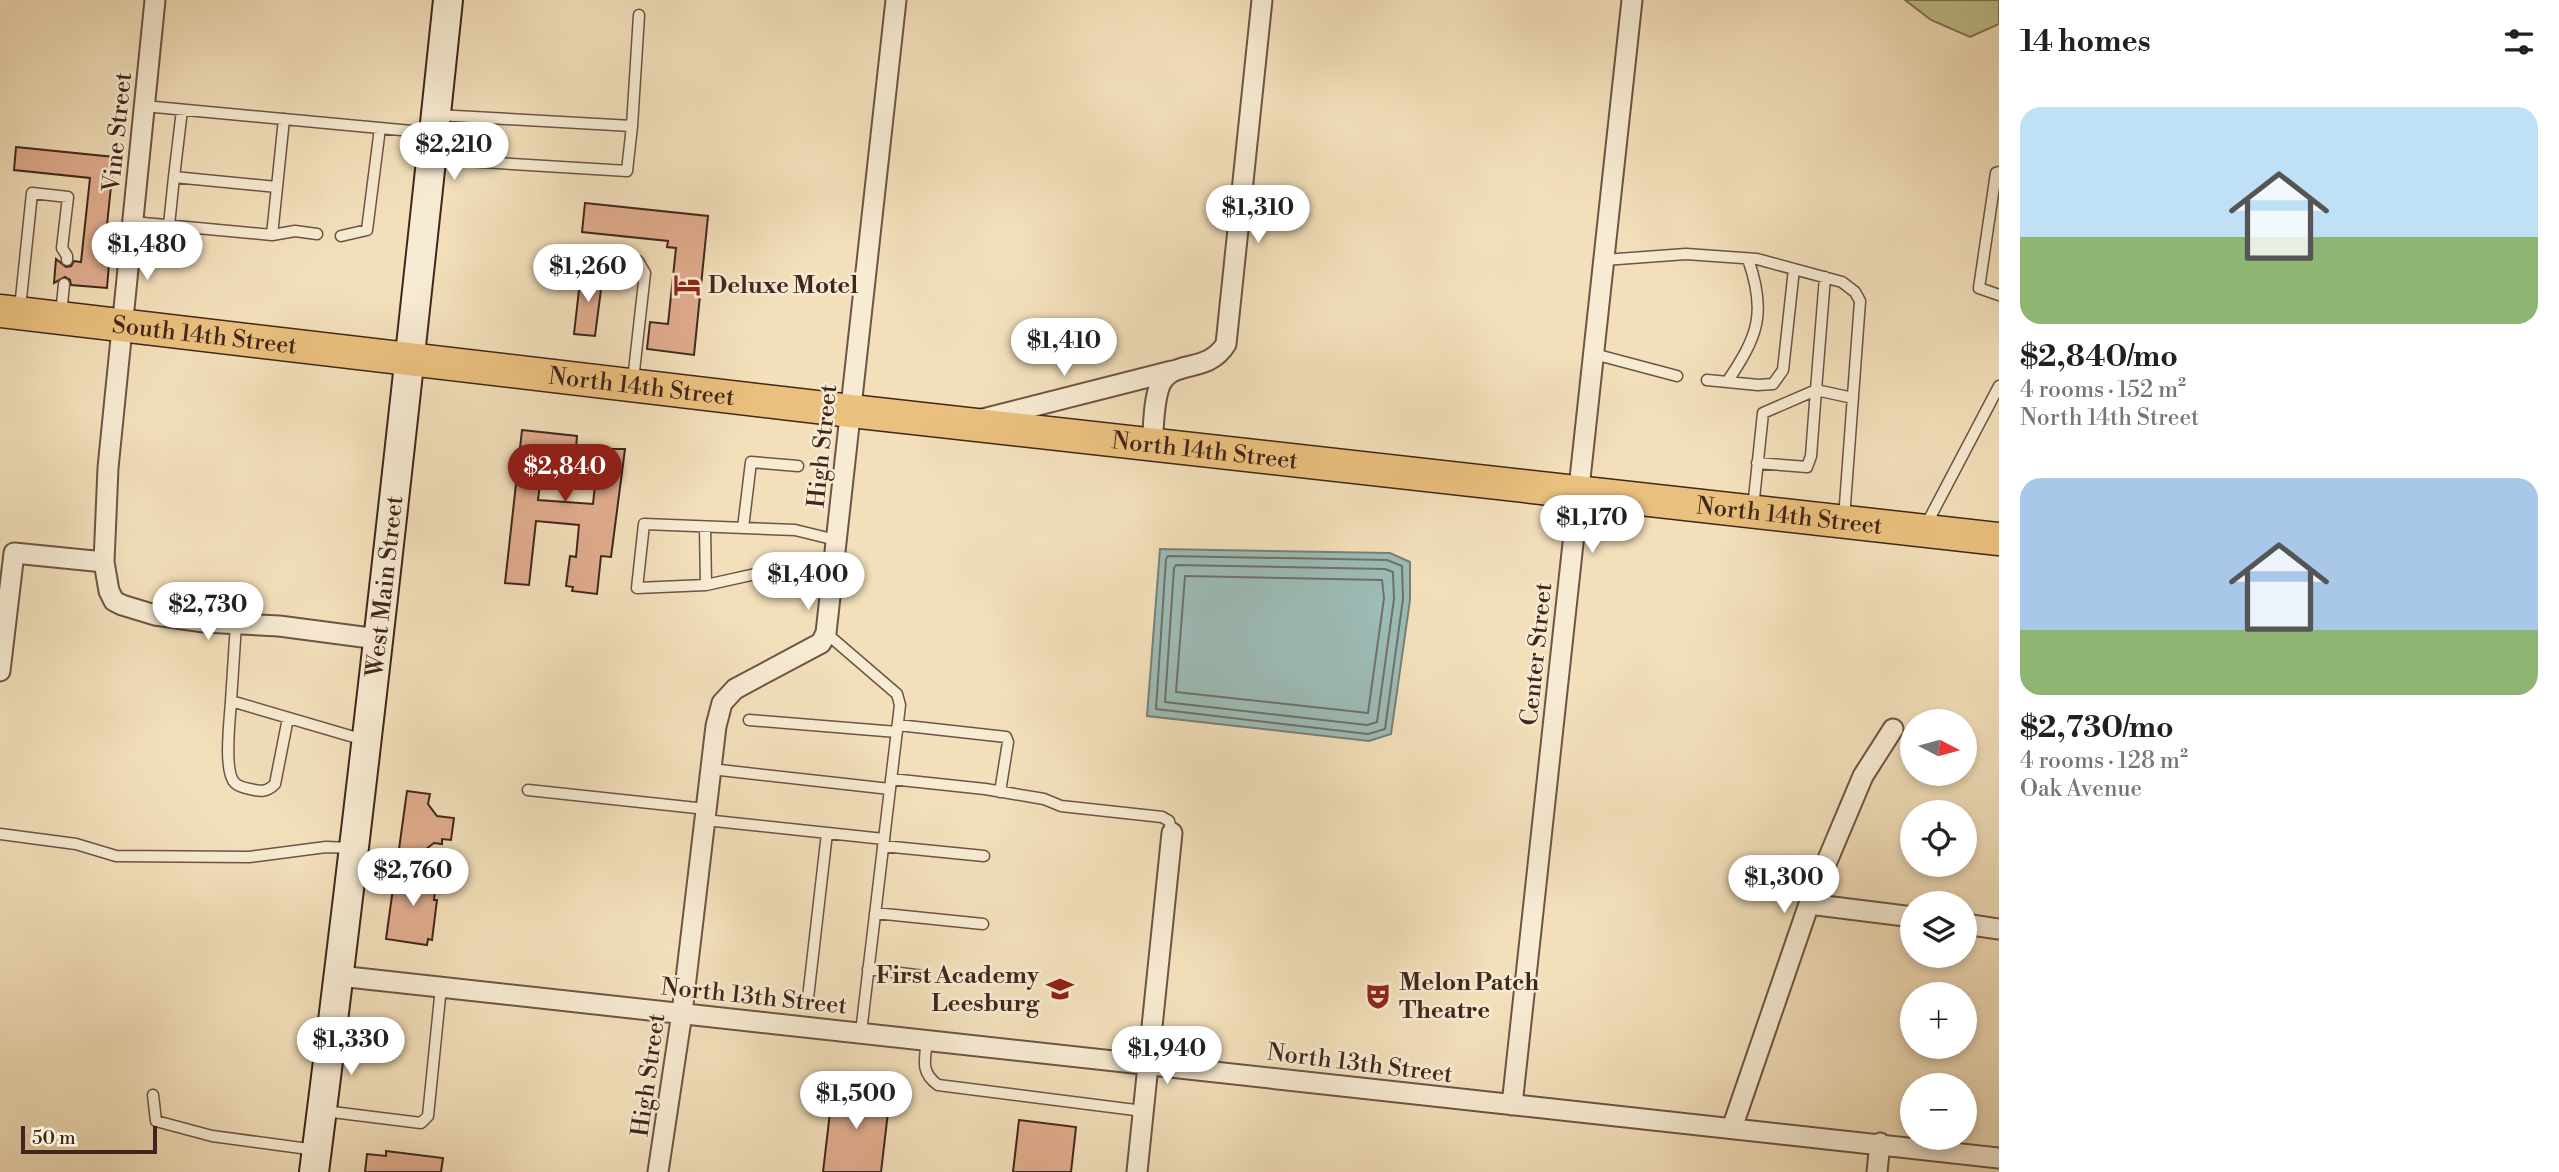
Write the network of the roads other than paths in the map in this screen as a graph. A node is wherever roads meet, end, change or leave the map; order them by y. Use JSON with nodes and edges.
{"nodes":[{"id":1,"x":155,"y":0,"type":"edge"},
{"id":2,"x":448,"y":0,"type":"edge"},
{"id":3,"x":895,"y":0,"type":"edge"},
{"id":4,"x":1262,"y":0,"type":"edge"},
{"id":5,"x":1632,"y":0,"type":"edge"},
{"id":6,"x":639,"y":15,"type":"dead end"},
{"id":7,"x":145,"y":106,"type":"junction"},
{"id":8,"x":182,"y":110,"type":"junction"},
{"id":9,"x":284,"y":119,"type":"junction"},
{"id":10,"x":632,"y":126,"type":"junction"},
{"id":11,"x":380,"y":128,"type":"junction"},
{"id":12,"x":434,"y":135,"type":"junction"},
{"id":13,"x":1999,"y":172,"type":"edge"},
{"id":14,"x":174,"y":177,"type":"junction"},
{"id":15,"x":277,"y":187,"type":"junction"},
{"id":16,"x":133,"y":222,"type":"junction"},
{"id":17,"x":169,"y":225,"type":"junction"},
{"id":18,"x":272,"y":234,"type":"junction"},
{"id":19,"x":317,"y":234,"type":"dead end"},
{"id":20,"x":341,"y":236,"type":"dead end"},
{"id":21,"x":589,"y":256,"type":"dead end"},
{"id":22,"x":1748,"y":259,"type":"junction"},
{"id":23,"x":67,"y":260,"type":"dead end"},
{"id":24,"x":1604,"y":260,"type":"junction"},
{"id":25,"x":1794,"y":269,"type":"junction"},
{"id":26,"x":1825,"y":277,"type":"junction"},
{"id":27,"x":64,"y":284,"type":"dead end"},
{"id":28,"x":1999,"y":295,"type":"edge"},
{"id":29,"x":10,"y":312,"type":"edge"},
{"id":30,"x":60,"y":319,"type":"junction"},
{"id":31,"x":123,"y":325,"type":"junction"},
{"id":32,"x":1594,"y":354,"type":"junction"},
{"id":33,"x":411,"y":359,"type":"junction"},
{"id":34,"x":1172,"y":371,"type":"junction"},
{"id":35,"x":1677,"y":376,"type":"dead end"},
{"id":36,"x":1707,"y":380,"type":"dead end"},
{"id":37,"x":1727,"y":382,"type":"junction"},
{"id":38,"x":632,"y":385,"type":"junction"},
{"id":39,"x":1999,"y":386,"type":"edge"},
{"id":40,"x":1816,"y":390,"type":"junction"},
{"id":41,"x":1853,"y":398,"type":"junction"},
{"id":42,"x":850,"y":411,"type":"junction"},
{"id":43,"x":965,"y":423,"type":"junction"},
{"id":44,"x":1152,"y":445,"type":"junction"},
{"id":45,"x":1757,"y":463,"type":"junction"},
{"id":46,"x":799,"y":466,"type":"dead end"},
{"id":47,"x":1579,"y":492,"type":"junction"},
{"id":48,"x":1753,"y":512,"type":"junction"},
{"id":49,"x":1844,"y":522,"type":"junction"},
{"id":50,"x":705,"y":527,"type":"junction"},
{"id":51,"x":743,"y":528,"type":"junction"},
{"id":52,"x":1923,"y":530,"type":"junction"},
{"id":53,"x":1999,"y":539,"type":"edge"},
{"id":54,"x":836,"y":540,"type":"junction"},
{"id":55,"x":104,"y":562,"type":"junction"},
{"id":56,"x":832,"y":580,"type":"junction"},
{"id":57,"x":706,"y":584,"type":"junction"},
{"id":58,"x":236,"y":624,"type":"junction"},
{"id":59,"x":826,"y":633,"type":"junction"},
{"id":60,"x":378,"y":639,"type":"junction"},
{"id":61,"x":0,"y":671,"type":"edge"},
{"id":62,"x":230,"y":701,"type":"junction"},
{"id":63,"x":288,"y":718,"type":"junction"},
{"id":64,"x":749,"y":720,"type":"dead end"},
{"id":65,"x":897,"y":729,"type":"junction"},
{"id":66,"x":1894,"y":729,"type":"dead end"},
{"id":67,"x":366,"y":740,"type":"junction"},
{"id":68,"x":710,"y":769,"type":"junction"},
{"id":69,"x":890,"y":784,"type":"junction"},
{"id":70,"x":528,"y":790,"type":"dead end"},
{"id":71,"x":1000,"y":792,"type":"junction"},
{"id":72,"x":705,"y":814,"type":"junction"},
{"id":73,"x":827,"y":833,"type":"junction"},
{"id":74,"x":1172,"y":833,"type":"joint"},
{"id":75,"x":0,"y":834,"type":"edge"},
{"id":76,"x":884,"y":843,"type":"junction"},
{"id":77,"x":355,"y":848,"type":"junction"},
{"id":78,"x":984,"y":856,"type":"dead end"},
{"id":79,"x":1809,"y":904,"type":"junction"},
{"id":80,"x":875,"y":913,"type":"junction"},
{"id":81,"x":1900,"y":915,"type":"edge"},
{"id":82,"x":983,"y":924,"type":"dead end"},
{"id":83,"x":1977,"y":926,"type":"edge"},
{"id":84,"x":1999,"y":929,"type":"edge"},
{"id":85,"x":868,"y":969,"type":"junction"},
{"id":86,"x":924,"y":975,"type":"dead end"},
{"id":87,"x":339,"y":976,"type":"junction"},
{"id":88,"x":441,"y":987,"type":"junction"},
{"id":89,"x":808,"y":998,"type":"dead end"},
{"id":90,"x":682,"y":1013,"type":"junction"},
{"id":91,"x":861,"y":1032,"type":"junction"},
{"id":92,"x":927,"y":1039,"type":"junction"},
{"id":93,"x":1147,"y":1063,"type":"junction"},
{"id":94,"x":153,"y":1095,"type":"dead end"},
{"id":95,"x":1512,"y":1105,"type":"junction"},
{"id":96,"x":322,"y":1111,"type":"junction"},
{"id":97,"x":1143,"y":1111,"type":"junction"},
{"id":98,"x":1732,"y":1128,"type":"junction"},
{"id":99,"x":1880,"y":1143,"type":"junction"},
{"id":100,"x":1999,"y":1157,"type":"edge"},
{"id":101,"x":315,"y":1161,"type":"edge"},
{"id":102,"x":659,"y":1172,"type":"edge"},
{"id":103,"x":1137,"y":1172,"type":"edge"},
{"id":104,"x":1877,"y":1172,"type":"edge"}],
"edges":[{"from":1,"to":7,"type":"street","name":"Vine Street"},
{"from":2,"to":12,"type":"main road","name":"West Main Street"},
{"from":3,"to":42,"type":"street","name":"High Street"},
{"from":4,"to":34,"type":"street"},
{"from":5,"to":24,"type":"street","name":"Center Street"},
{"from":6,"to":10,"type":"lane"},
{"from":7,"to":8,"type":"lane"},
{"from":7,"to":16,"type":"street","name":"Vine Street"},
{"from":8,"to":9,"type":"lane"},
{"from":8,"to":14,"type":"lane"},
{"from":9,"to":11,"type":"lane"},
{"from":9,"to":15,"type":"lane"},
{"from":10,"to":12,"type":"lane"},
{"from":10,"to":12,"type":"lane"},
{"from":11,"to":12,"type":"lane"},
{"from":11,"to":20,"type":"lane"},
{"from":12,"to":33,"type":"main road","name":"West Main Street"},
{"from":13,"to":28,"type":"lane"},
{"from":14,"to":15,"type":"lane"},
{"from":14,"to":17,"type":"lane"},
{"from":15,"to":18,"type":"lane"},
{"from":16,"to":17,"type":"lane"},
{"from":16,"to":31,"type":"street","name":"Vine Street"},
{"from":17,"to":18,"type":"lane"},
{"from":18,"to":19,"type":"lane"},
{"from":21,"to":38,"type":"lane"},
{"from":22,"to":24,"type":"lane"},
{"from":22,"to":25,"type":"lane"},
{"from":22,"to":37,"type":"lane"},
{"from":23,"to":29,"type":"lane"},
{"from":24,"to":32,"type":"street","name":"Center Street"},
{"from":25,"to":26,"type":"lane"},
{"from":25,"to":37,"type":"lane"},
{"from":26,"to":40,"type":"lane"},
{"from":26,"to":41,"type":"lane"},
{"from":27,"to":30,"type":"lane"},
{"from":29,"to":30,"type":"highway","name":"South 14th Street"},
{"from":30,"to":31,"type":"highway","name":"South 14th Street"},
{"from":31,"to":33,"type":"highway","name":"South 14th Street"},
{"from":31,"to":55,"type":"street","name":"Vine Street"},
{"from":32,"to":35,"type":"lane"},
{"from":32,"to":47,"type":"street","name":"Center Street"},
{"from":33,"to":38,"type":"highway","name":"North 14th Street"},
{"from":33,"to":60,"type":"main road","name":"West Main Street"},
{"from":34,"to":43,"type":"street"},
{"from":34,"to":44,"type":"street"},
{"from":36,"to":37,"type":"lane"},
{"from":38,"to":42,"type":"highway","name":"North 14th Street"},
{"from":39,"to":52,"type":"lane"},
{"from":40,"to":41,"type":"lane"},
{"from":40,"to":45,"type":"lane"},
{"from":40,"to":45,"type":"lane"},
{"from":41,"to":49,"type":"lane"},
{"from":42,"to":43,"type":"highway","name":"North 14th Street"},
{"from":42,"to":54,"type":"street","name":"High Street"},
{"from":43,"to":44,"type":"highway","name":"North 14th Street"},
{"from":44,"to":47,"type":"highway","name":"North 14th Street"},
{"from":45,"to":48,"type":"lane"},
{"from":46,"to":51,"type":"lane"},
{"from":47,"to":48,"type":"highway","name":"North 14th Street"},
{"from":47,"to":95,"type":"street","name":"Center Street"},
{"from":48,"to":49,"type":"highway","name":"North 14th Street"},
{"from":49,"to":52,"type":"highway","name":"North 14th Street"},
{"from":50,"to":51,"type":"lane"},
{"from":50,"to":57,"type":"lane"},
{"from":50,"to":57,"type":"lane"},
{"from":51,"to":54,"type":"lane"},
{"from":52,"to":53,"type":"highway","name":"North 14th Street"},
{"from":54,"to":56,"type":"street","name":"High Street"},
{"from":55,"to":58,"type":"street","name":"Vine Street"},
{"from":55,"to":61,"type":"street"},
{"from":56,"to":57,"type":"lane"},
{"from":56,"to":59,"type":"street","name":"High Street"},
{"from":58,"to":60,"type":"street","name":"Vine Street"},
{"from":58,"to":62,"type":"lane"},
{"from":59,"to":65,"type":"lane"},
{"from":59,"to":68,"type":"street","name":"High Street"},
{"from":60,"to":67,"type":"main road","name":"West Main Street"},
{"from":62,"to":63,"type":"lane"},
{"from":62,"to":63,"type":"lane"},
{"from":63,"to":67,"type":"lane"},
{"from":64,"to":65,"type":"lane"},
{"from":65,"to":69,"type":"lane"},
{"from":65,"to":71,"type":"lane"},
{"from":66,"to":79,"type":"street"},
{"from":67,"to":77,"type":"main road","name":"West Main Street"},
{"from":68,"to":69,"type":"lane"},
{"from":68,"to":72,"type":"street","name":"High Street"},
{"from":69,"to":71,"type":"lane"},
{"from":69,"to":76,"type":"lane"},
{"from":70,"to":72,"type":"lane"},
{"from":71,"to":74,"type":"lane"},
{"from":72,"to":73,"type":"lane"},
{"from":72,"to":90,"type":"street","name":"High Street"},
{"from":73,"to":76,"type":"lane"},
{"from":73,"to":89,"type":"lane"},
{"from":74,"to":93,"type":"street"},
{"from":75,"to":77,"type":"lane"},
{"from":76,"to":78,"type":"lane"},
{"from":76,"to":80,"type":"lane"},
{"from":77,"to":87,"type":"main road","name":"West Main Street"},
{"from":79,"to":81,"type":"street"},
{"from":79,"to":98,"type":"street"},
{"from":80,"to":82,"type":"lane"},
{"from":80,"to":85,"type":"lane"},
{"from":83,"to":84,"type":"street"},
{"from":85,"to":86,"type":"lane"},
{"from":85,"to":91,"type":"lane"},
{"from":87,"to":88,"type":"street","name":"North 13th Street"},
{"from":87,"to":96,"type":"main road","name":"West Main Street"},
{"from":88,"to":90,"type":"street","name":"North 13th Street"},
{"from":88,"to":96,"type":"lane"},
{"from":90,"to":91,"type":"street","name":"North 13th Street"},
{"from":90,"to":102,"type":"street","name":"High Street"},
{"from":91,"to":92,"type":"street","name":"North 13th Street"},
{"from":92,"to":93,"type":"street","name":"North 13th Street"},
{"from":92,"to":97,"type":"lane"},
{"from":93,"to":95,"type":"street","name":"North 13th Street"},
{"from":93,"to":97,"type":"street"},
{"from":94,"to":101,"type":"lane"},
{"from":95,"to":98,"type":"street","name":"North 13th Street"},
{"from":96,"to":101,"type":"main road","name":"West Main Street"},
{"from":97,"to":103,"type":"street"},
{"from":98,"to":99,"type":"street","name":"North 13th Street"},
{"from":99,"to":100,"type":"street","name":"North 13th Street"},
{"from":99,"to":104,"type":"street"}]}
